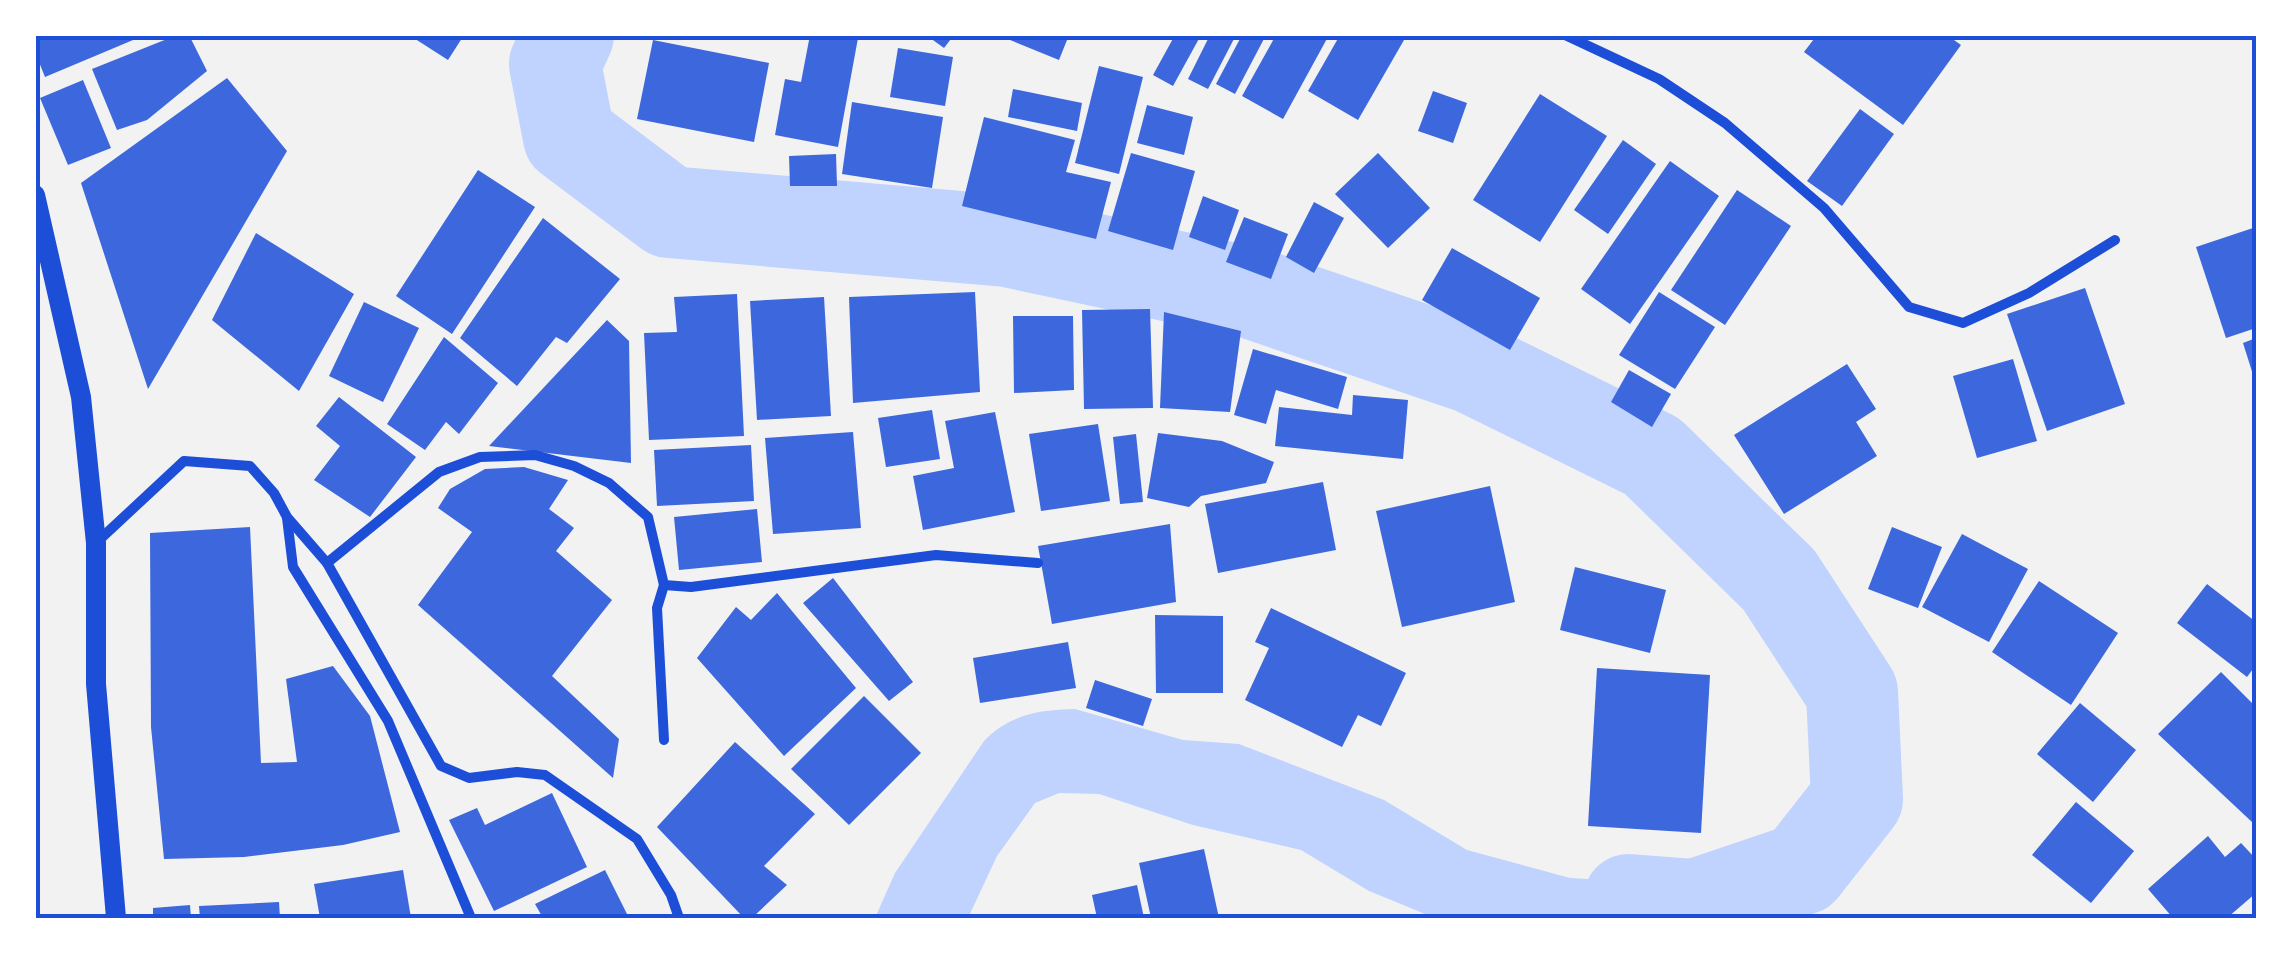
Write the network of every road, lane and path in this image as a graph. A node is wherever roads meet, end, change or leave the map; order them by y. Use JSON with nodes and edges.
{"nodes":[{"id":1,"x":1565,"y":35,"type":"edge"},
{"id":2,"x":35,"y":195,"type":"edge"},
{"id":3,"x":2114,"y":240,"type":"dead end"},
{"id":4,"x":287,"y":517,"type":"junction"},
{"id":5,"x":96,"y":544,"type":"junction"},
{"id":6,"x":328,"y":563,"type":"junction"},
{"id":7,"x":1038,"y":563,"type":"dead end"},
{"id":8,"x":664,"y":585,"type":"junction"},
{"id":9,"x":664,"y":740,"type":"dead end"},
{"id":10,"x":116,"y":918,"type":"edge"},
{"id":11,"x":471,"y":918,"type":"edge"},
{"id":12,"x":679,"y":918,"type":"edge"}],
"edges":[{"from":1,"to":3,"type":"street"},
{"from":2,"to":5,"type":"main road"},
{"from":4,"to":5,"type":"street"},
{"from":4,"to":6,"type":"street"},
{"from":4,"to":11,"type":"street"},
{"from":5,"to":10,"type":"main road"},
{"from":6,"to":8,"type":"street"},
{"from":6,"to":12,"type":"street"},
{"from":7,"to":8,"type":"street"},
{"from":8,"to":9,"type":"street"}]}
